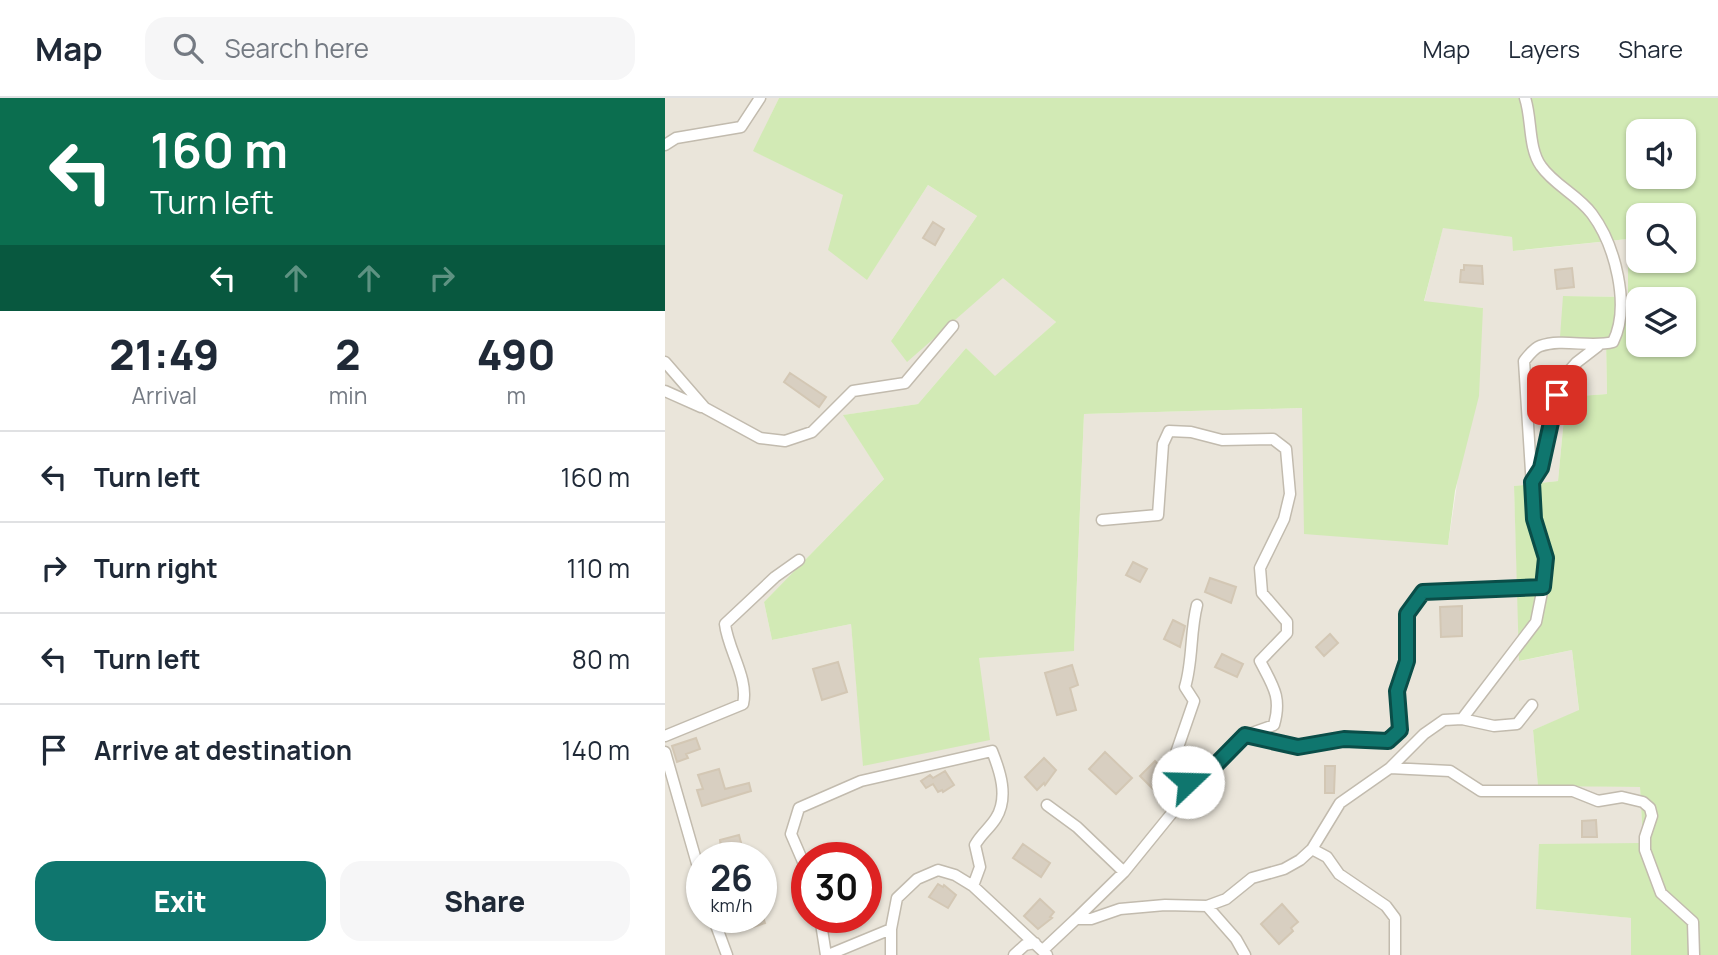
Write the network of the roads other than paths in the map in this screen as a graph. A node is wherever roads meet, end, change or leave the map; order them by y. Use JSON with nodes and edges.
{"nodes":[{"id":1,"x":760,"y":98,"type":"edge"},
{"id":2,"x":1525,"y":98,"type":"edge"},
{"id":3,"x":665,"y":145,"type":"edge"},
{"id":4,"x":953,"y":326,"type":"dead end"},
{"id":5,"x":1598,"y":346,"type":"junction"},
{"id":6,"x":665,"y":362,"type":"edge"},
{"id":7,"x":665,"y":391,"type":"edge"},
{"id":8,"x":705,"y":408,"type":"junction"},
{"id":9,"x":1532,"y":482,"type":"junction"},
{"id":10,"x":1102,"y":520,"type":"dead end"},
{"id":11,"x":799,"y":560,"type":"dead end"},
{"id":12,"x":1543,"y":587,"type":"junction"},
{"id":13,"x":1197,"y":605,"type":"dead end"},
{"id":14,"x":1532,"y":705,"type":"dead end"},
{"id":15,"x":1462,"y":719,"type":"junction"},
{"id":16,"x":1245,"y":735,"type":"junction"},
{"id":17,"x":665,"y":736,"type":"edge"},
{"id":18,"x":665,"y":752,"type":"edge"},
{"id":19,"x":1390,"y":768,"type":"junction"},
{"id":20,"x":1189,"y":792,"type":"junction"},
{"id":21,"x":1047,"y":805,"type":"dead end"},
{"id":22,"x":691,"y":842,"type":"edge"},
{"id":23,"x":794,"y":842,"type":"edge"},
{"id":24,"x":1313,"y":849,"type":"junction"},
{"id":25,"x":1124,"y":872,"type":"junction"},
{"id":26,"x":973,"y":886,"type":"junction"},
{"id":27,"x":1207,"y":906,"type":"junction"},
{"id":28,"x":1076,"y":919,"type":"junction"},
{"id":29,"x":891,"y":929,"type":"junction"},
{"id":30,"x":719,"y":933,"type":"edge"},
{"id":31,"x":823,"y":933,"type":"edge"},
{"id":32,"x":1042,"y":949,"type":"edge"},
{"id":33,"x":727,"y":955,"type":"edge"},
{"id":34,"x":827,"y":955,"type":"edge"},
{"id":35,"x":891,"y":955,"type":"edge"},
{"id":36,"x":1014,"y":955,"type":"edge"},
{"id":37,"x":1245,"y":955,"type":"edge"},
{"id":38,"x":1395,"y":955,"type":"edge"},
{"id":39,"x":1693,"y":955,"type":"edge"}],
"edges":[{"from":1,"to":3,"type":"street"},
{"from":2,"to":5,"type":"street"},
{"from":4,"to":8,"type":"street"},
{"from":5,"to":9,"type":"street"},
{"from":5,"to":9,"type":"street"},
{"from":6,"to":8,"type":"street"},
{"from":7,"to":8,"type":"street"},
{"from":9,"to":12,"type":"street"},
{"from":10,"to":16,"type":"street"},
{"from":11,"to":17,"type":"street"},
{"from":12,"to":15,"type":"street"},
{"from":12,"to":16,"type":"street"},
{"from":13,"to":20,"type":"street"},
{"from":14,"to":15,"type":"street"},
{"from":15,"to":19,"type":"street"},
{"from":16,"to":20,"type":"street"},
{"from":18,"to":22,"type":"street"},
{"from":19,"to":24,"type":"street"},
{"from":19,"to":39,"type":"street"},
{"from":20,"to":25,"type":"street"},
{"from":21,"to":25,"type":"street"},
{"from":23,"to":26,"type":"street"},
{"from":24,"to":27,"type":"street"},
{"from":24,"to":38,"type":"street"},
{"from":25,"to":28,"type":"street"},
{"from":26,"to":29,"type":"street"},
{"from":26,"to":32,"type":"street"},
{"from":27,"to":28,"type":"street"},
{"from":27,"to":37,"type":"street"},
{"from":28,"to":32,"type":"street"},
{"from":29,"to":34,"type":"street"},
{"from":29,"to":35,"type":"street"},
{"from":30,"to":33,"type":"street"},
{"from":31,"to":34,"type":"street"},
{"from":32,"to":36,"type":"street"}]}
